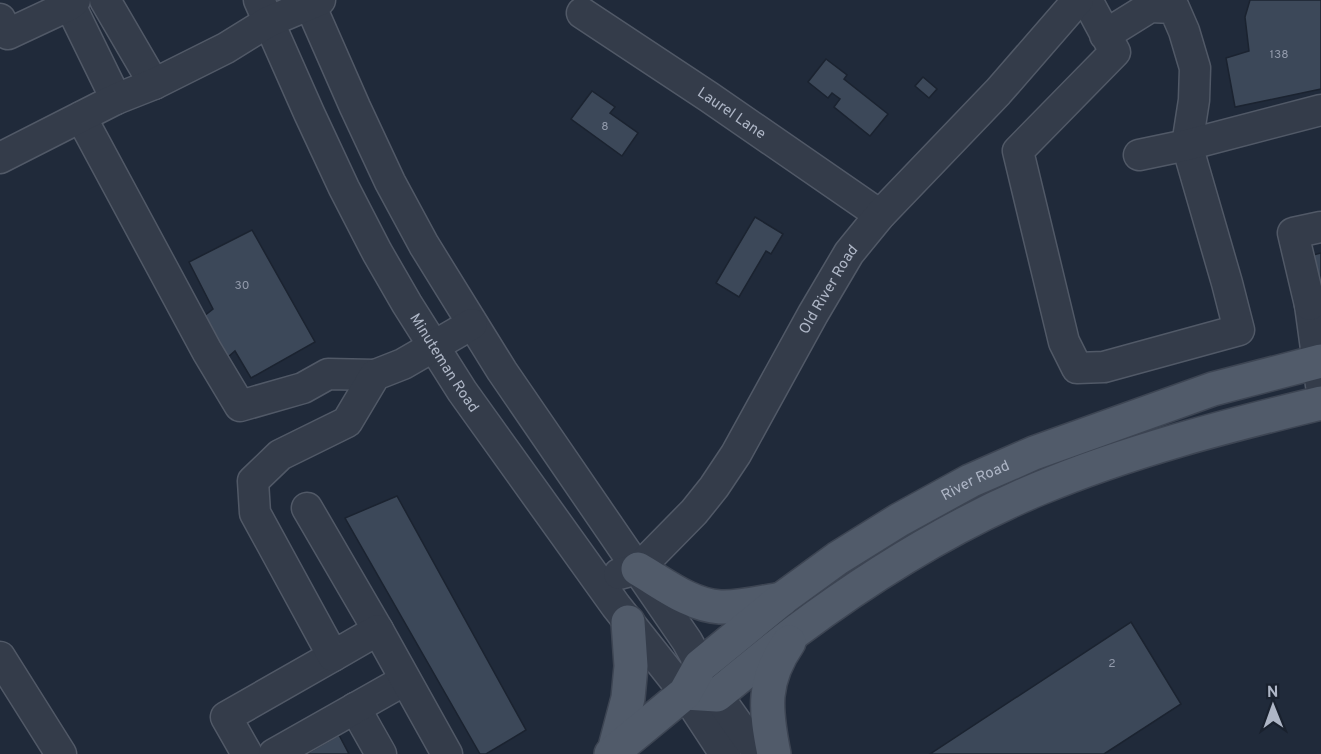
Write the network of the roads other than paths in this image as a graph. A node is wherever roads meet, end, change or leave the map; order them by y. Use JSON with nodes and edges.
{"nodes":[{"id":1,"x":105,"y":0,"type":"edge"},
{"id":2,"x":1078,"y":0,"type":"edge"},
{"id":3,"x":1087,"y":0,"type":"edge"},
{"id":4,"x":312,"y":1,"type":"edge"},
{"id":5,"x":73,"y":3,"type":"edge"},
{"id":6,"x":263,"y":11,"type":"edge"},
{"id":7,"x":582,"y":13,"type":"dead end"},
{"id":8,"x":0,"y":19,"type":"edge"},
{"id":9,"x":1105,"y":35,"type":"junction"},
{"id":10,"x":154,"y":84,"type":"junction"},
{"id":11,"x":116,"y":99,"type":"junction"},
{"id":12,"x":1321,"y":110,"type":"edge"},
{"id":13,"x":81,"y":117,"type":"junction"},
{"id":14,"x":1187,"y":145,"type":"junction"},
{"id":15,"x":1139,"y":155,"type":"dead end"},
{"id":16,"x":0,"y":158,"type":"edge"},
{"id":17,"x":880,"y":215,"type":"junction"},
{"id":18,"x":1321,"y":227,"type":"edge"},
{"id":19,"x":1315,"y":303,"type":"edge"},
{"id":20,"x":472,"y":324,"type":"junction"},
{"id":21,"x":433,"y":345,"type":"junction"},
{"id":22,"x":1320,"y":369,"type":"edge"},
{"id":23,"x":375,"y":375,"type":"junction"},
{"id":24,"x":1321,"y":403,"type":"edge"},
{"id":25,"x":307,"y":508,"type":"dead end"},
{"id":26,"x":638,"y":569,"type":"junction"},
{"id":27,"x":597,"y":579,"type":"junction"},
{"id":28,"x":783,"y":598,"type":"junction"},
{"id":29,"x":628,"y":622,"type":"junction"},
{"id":30,"x":378,"y":630,"type":"junction"},
{"id":31,"x":795,"y":632,"type":"junction"},
{"id":32,"x":333,"y":656,"type":"junction"},
{"id":33,"x":0,"y":657,"type":"edge"},
{"id":34,"x":692,"y":679,"type":"junction"},
{"id":35,"x":405,"y":680,"type":"junction"},
{"id":36,"x":717,"y":695,"type":"junction"},
{"id":37,"x":355,"y":708,"type":"junction"},
{"id":38,"x":612,"y":753,"type":"edge"},
{"id":39,"x":61,"y":754,"type":"edge"},
{"id":40,"x":247,"y":754,"type":"edge"},
{"id":41,"x":274,"y":754,"type":"edge"},
{"id":42,"x":381,"y":754,"type":"edge"},
{"id":43,"x":447,"y":754,"type":"edge"},
{"id":44,"x":725,"y":754,"type":"edge"},
{"id":45,"x":759,"y":754,"type":"edge"},
{"id":46,"x":774,"y":754,"type":"edge"}],
"edges":[{"from":1,"to":10,"type":"street"},
{"from":2,"to":17,"type":"street","name":"Old River Road"},
{"from":3,"to":9,"type":"street"},
{"from":4,"to":6,"type":"street"},
{"from":4,"to":20,"type":"street"},
{"from":5,"to":8,"type":"street"},
{"from":5,"to":11,"type":"street"},
{"from":6,"to":10,"type":"street"},
{"from":6,"to":21,"type":"street","name":"Minuteman Road"},
{"from":7,"to":17,"type":"street","name":"Laurel Lane"},
{"from":9,"to":14,"type":"street"},
{"from":9,"to":14,"type":"street"},
{"from":10,"to":11,"type":"street"},
{"from":11,"to":13,"type":"street"},
{"from":12,"to":14,"type":"street"},
{"from":13,"to":16,"type":"street"},
{"from":13,"to":23,"type":"street"},
{"from":14,"to":15,"type":"street"},
{"from":17,"to":26,"type":"street","name":"Old River Road"},
{"from":18,"to":19,"type":"street"},
{"from":19,"to":22,"type":"street"},
{"from":20,"to":21,"type":"street"},
{"from":20,"to":26,"type":"street"},
{"from":21,"to":23,"type":"street"},
{"from":21,"to":27,"type":"street","name":"Minuteman Road"},
{"from":22,"to":28,"type":"main road","name":"River Road"},
{"from":23,"to":32,"type":"street"},
{"from":24,"to":31,"type":"main road"},
{"from":25,"to":30,"type":"street"},
{"from":26,"to":27,"type":"street"},
{"from":26,"to":28,"type":"main road"},
{"from":26,"to":34,"type":"street"},
{"from":27,"to":29,"type":"street","name":"Minuteman Road"},
{"from":28,"to":34,"type":"main road","name":"River Road"},
{"from":29,"to":34,"type":"street","name":"Minuteman Road"},
{"from":29,"to":38,"type":"main road"},
{"from":30,"to":32,"type":"street"},
{"from":30,"to":35,"type":"street"},
{"from":31,"to":36,"type":"main road"},
{"from":31,"to":46,"type":"main road"},
{"from":32,"to":40,"type":"street"},
{"from":33,"to":39,"type":"street"},
{"from":34,"to":36,"type":"main road"},
{"from":34,"to":38,"type":"main road","name":"River Road"},
{"from":34,"to":44,"type":"street"},
{"from":35,"to":37,"type":"street"},
{"from":35,"to":43,"type":"street"},
{"from":36,"to":45,"type":"street"},
{"from":37,"to":41,"type":"street"},
{"from":37,"to":42,"type":"street"}]}
